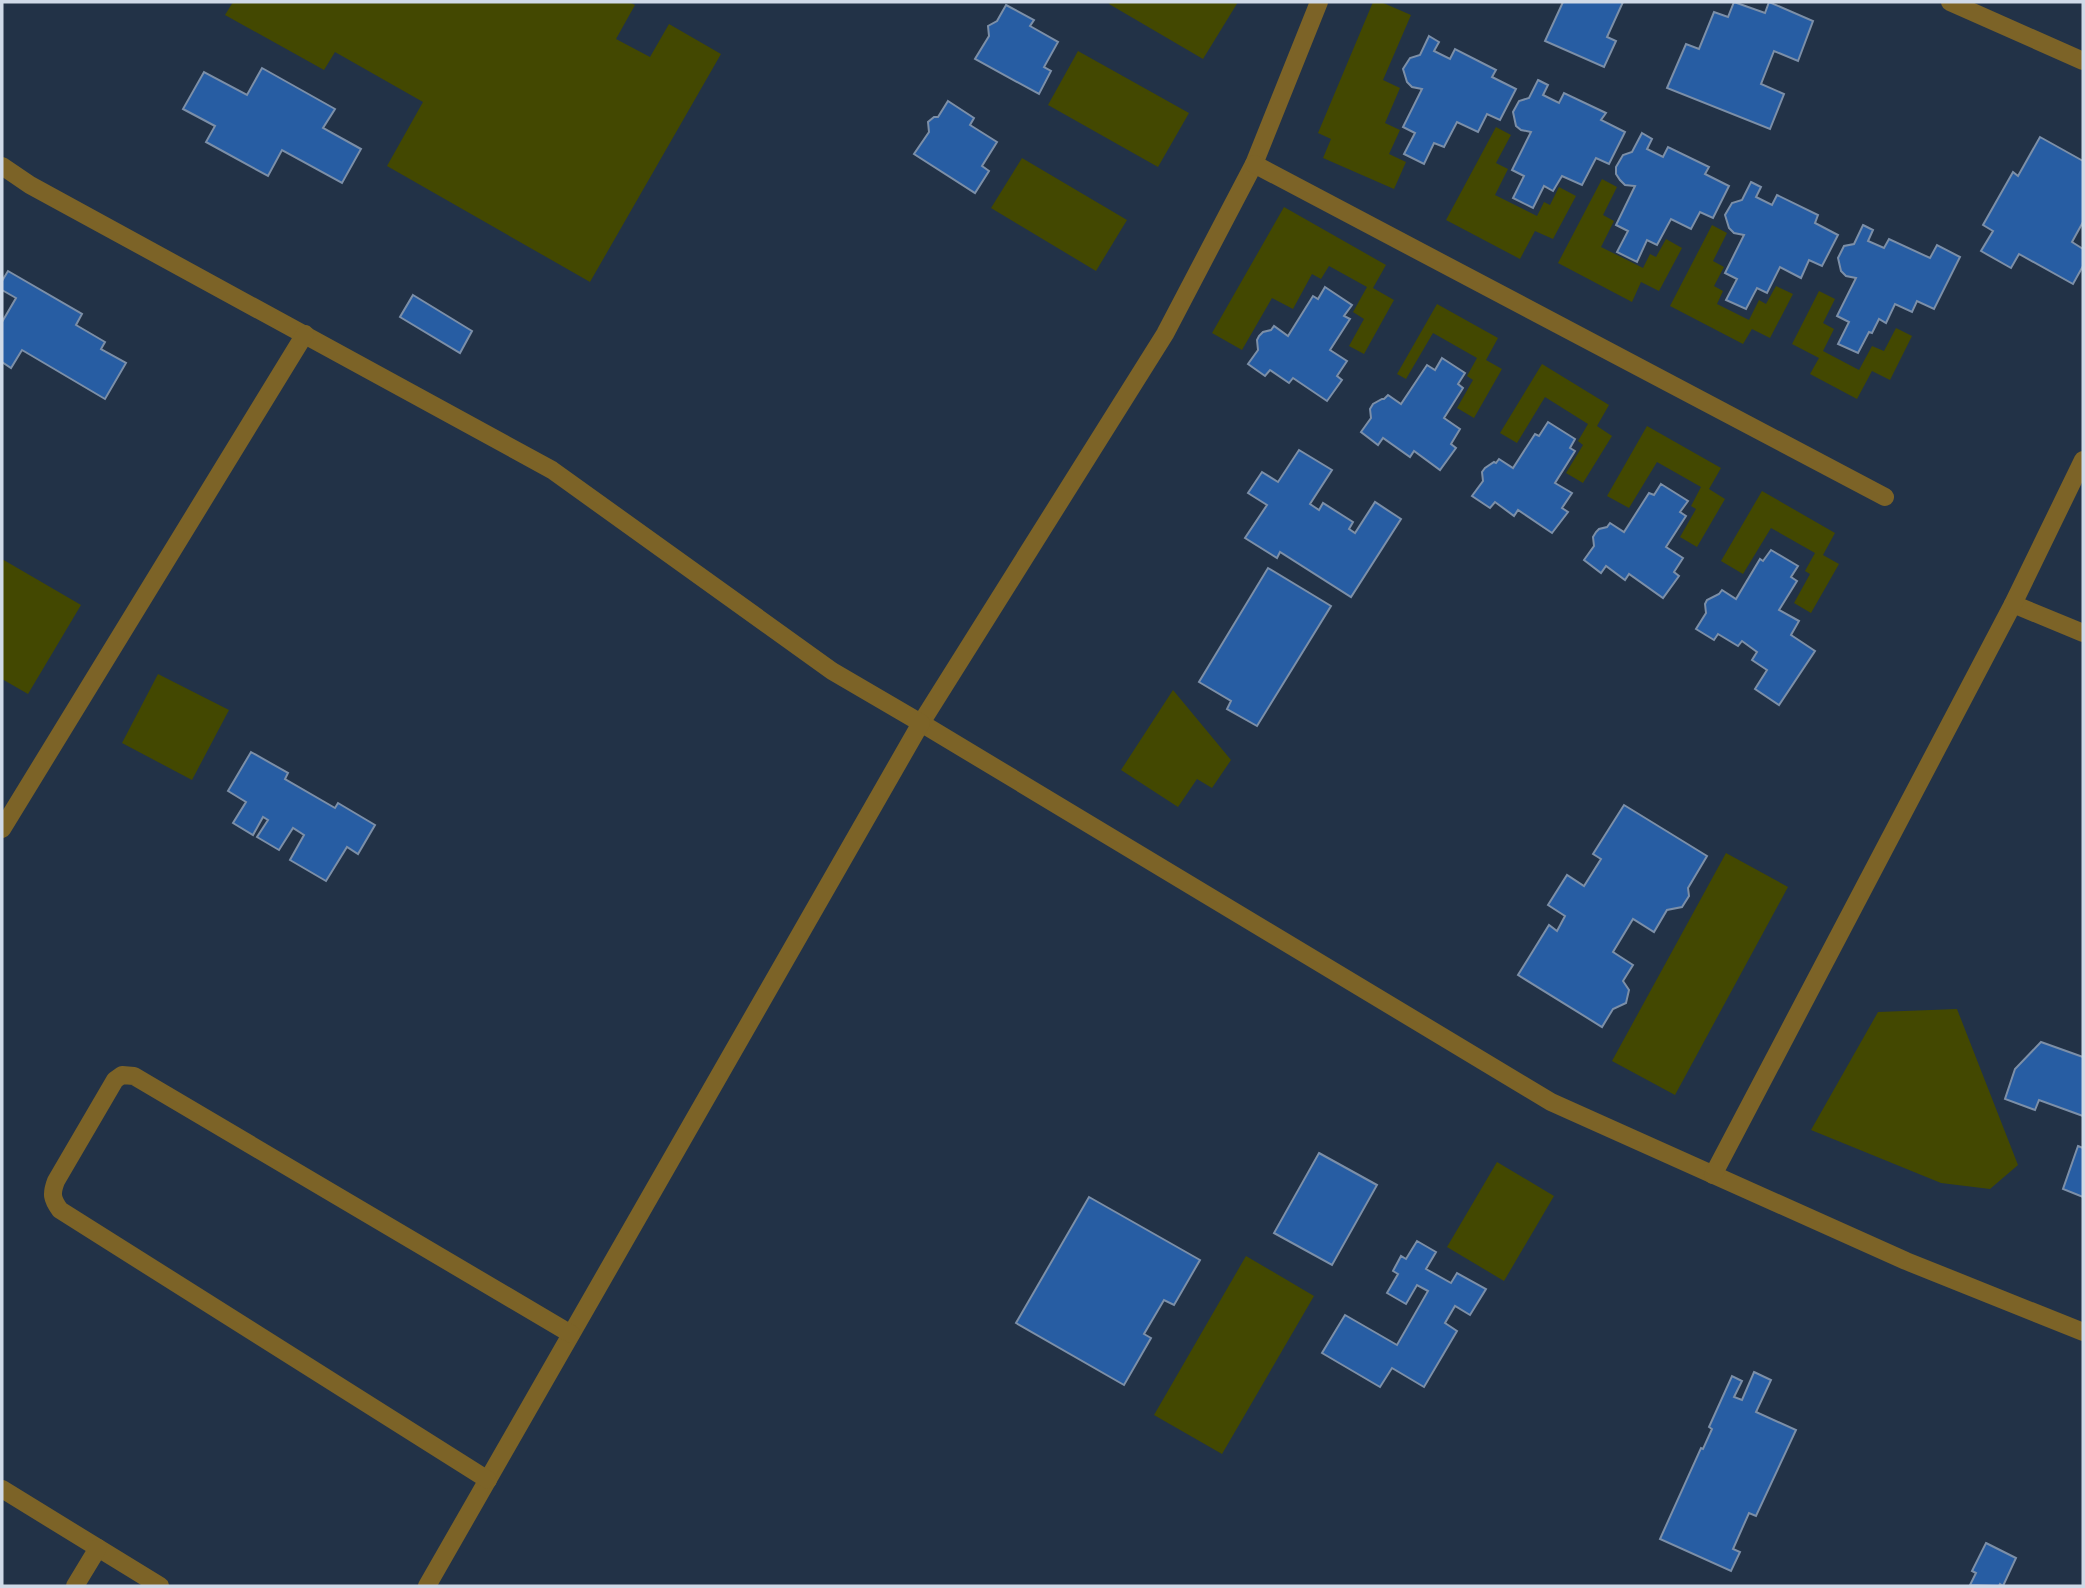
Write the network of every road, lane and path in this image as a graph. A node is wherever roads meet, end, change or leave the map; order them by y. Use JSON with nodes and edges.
{"nodes":[{"id":1,"x":1319,"y":2,"type":"edge"},
{"id":2,"x":1951,"y":2,"type":"edge"},
{"id":3,"x":2083,"y":61,"type":"edge"},
{"id":4,"x":1254,"y":164,"type":"junction"},
{"id":5,"x":2,"y":166,"type":"edge"},
{"id":6,"x":305,"y":334,"type":"junction"},
{"id":7,"x":2083,"y":460,"type":"edge"},
{"id":8,"x":1885,"y":497,"type":"dead end"},
{"id":9,"x":2012,"y":604,"type":"junction"},
{"id":10,"x":2083,"y":634,"type":"edge"},
{"id":11,"x":921,"y":723,"type":"junction"},
{"id":12,"x":2,"y":829,"type":"edge"},
{"id":13,"x":1713,"y":1175,"type":"junction"},
{"id":14,"x":2083,"y":1332,"type":"edge"},
{"id":15,"x":571,"y":1334,"type":"junction"},
{"id":16,"x":488,"y":1480,"type":"junction"},
{"id":17,"x":2,"y":1489,"type":"edge"},
{"id":18,"x":98,"y":1548,"type":"junction"},
{"id":19,"x":75,"y":1586,"type":"edge"},
{"id":20,"x":160,"y":1586,"type":"edge"},
{"id":21,"x":427,"y":1586,"type":"edge"}],
"edges":[{"from":1,"to":4,"type":"street"},
{"from":2,"to":3,"type":"street"},
{"from":4,"to":8,"type":"street"},
{"from":4,"to":11,"type":"street"},
{"from":5,"to":6,"type":"street"},
{"from":6,"to":11,"type":"street"},
{"from":6,"to":12,"type":"street"},
{"from":7,"to":9,"type":"street"},
{"from":9,"to":10,"type":"street"},
{"from":9,"to":13,"type":"street"},
{"from":11,"to":13,"type":"street"},
{"from":11,"to":15,"type":"street"},
{"from":13,"to":14,"type":"street"},
{"from":15,"to":16,"type":"street"},
{"from":15,"to":16,"type":"street"},
{"from":16,"to":21,"type":"street"},
{"from":17,"to":18,"type":"street"},
{"from":18,"to":19,"type":"street"},
{"from":18,"to":20,"type":"street"}]}
